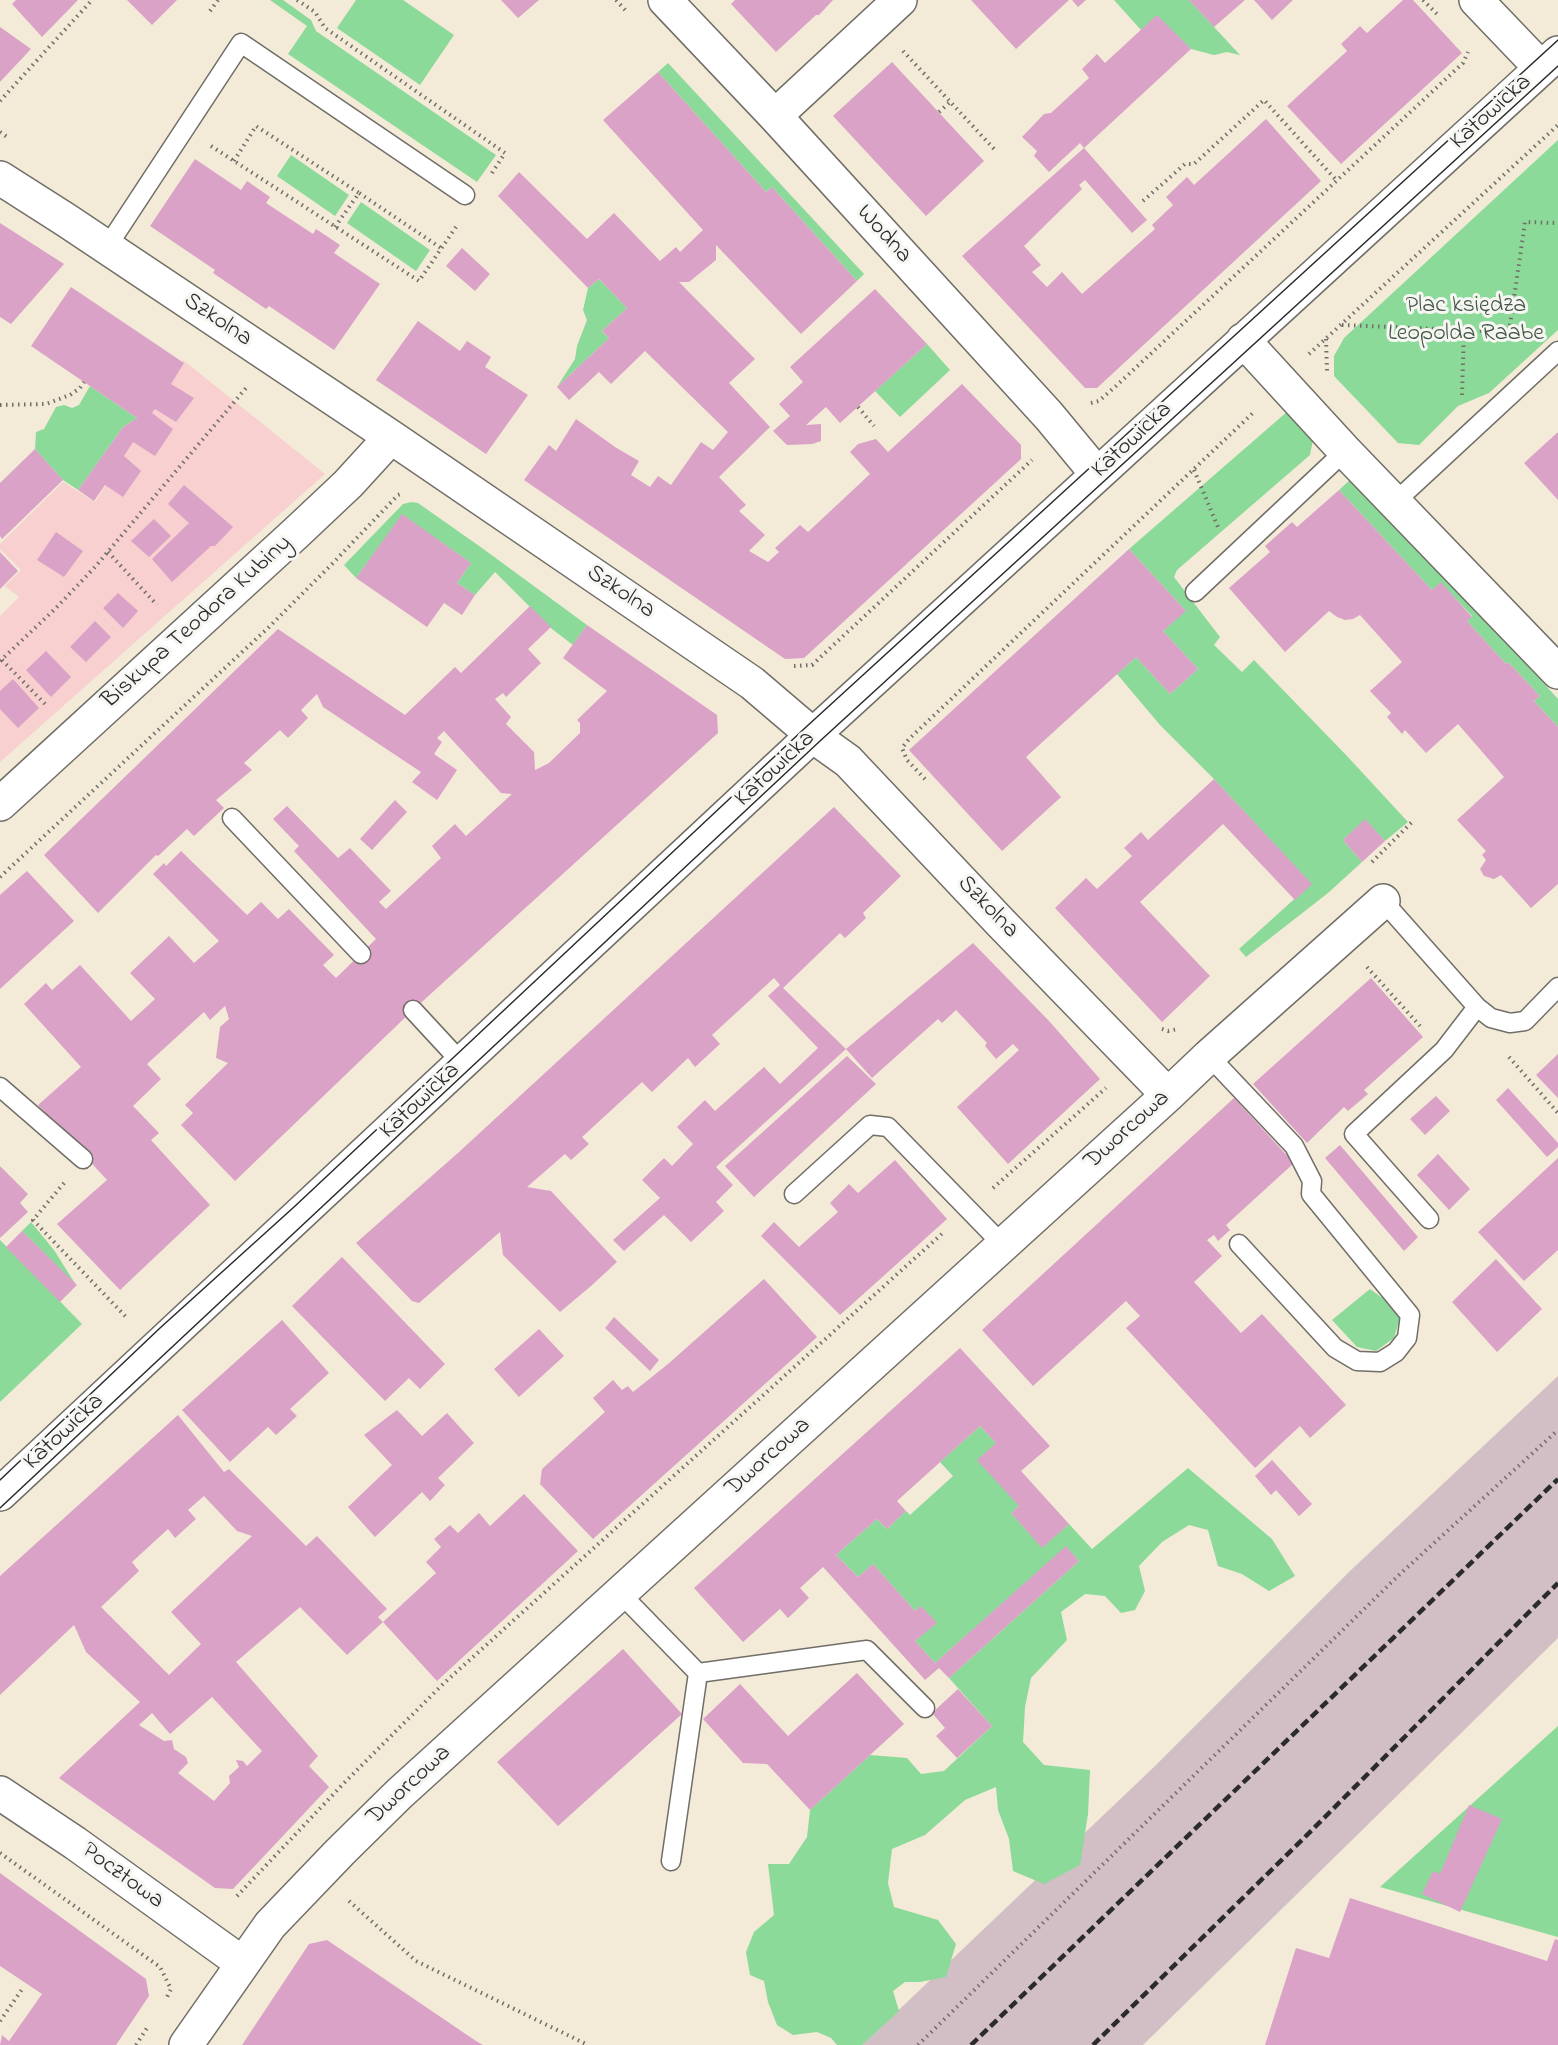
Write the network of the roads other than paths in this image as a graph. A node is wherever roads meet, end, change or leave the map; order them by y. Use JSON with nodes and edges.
{"nodes":[{"id":1,"x":665,"y":0,"type":"edge"},
{"id":2,"x":900,"y":0,"type":"edge"},
{"id":3,"x":1476,"y":0,"type":"edge"},
{"id":4,"x":1550,"y":61,"type":"edge"},
{"id":5,"x":776,"y":116,"type":"junction"},
{"id":6,"x":0,"y":178,"type":"edge"},
{"id":7,"x":465,"y":195,"type":"dead end"},
{"id":8,"x":107,"y":247,"type":"junction"},
{"id":9,"x":1243,"y":340,"type":"junction"},
{"id":10,"x":1558,"y":351,"type":"edge"},
{"id":11,"x":391,"y":437,"type":"junction"},
{"id":12,"x":1345,"y":451,"type":"junction"},
{"id":13,"x":1097,"y":474,"type":"junction"},
{"id":14,"x":1395,"y":501,"type":"junction"},
{"id":15,"x":1195,"y":592,"type":"dead end"},
{"id":16,"x":1558,"y":672,"type":"edge"},
{"id":17,"x":813,"y":735,"type":"junction"},
{"id":18,"x":0,"y":804,"type":"edge"},
{"id":19,"x":232,"y":818,"type":"dead end"},
{"id":20,"x":1383,"y":901,"type":"joint"},
{"id":21,"x":361,"y":954,"type":"dead end"},
{"id":22,"x":1558,"y":987,"type":"edge"},
{"id":23,"x":413,"y":1010,"type":"dead end"},
{"id":24,"x":1484,"y":1012,"type":"junction"},
{"id":25,"x":1209,"y":1056,"type":"junction"},
{"id":26,"x":462,"y":1063,"type":"junction"},
{"id":27,"x":0,"y":1087,"type":"edge"},
{"id":28,"x":1168,"y":1095,"type":"junction"},
{"id":29,"x":83,"y":1160,"type":"road end"},
{"id":30,"x":794,"y":1194,"type":"dead end"},
{"id":31,"x":1429,"y":1219,"type":"dead end"},
{"id":32,"x":1239,"y":1244,"type":"dead end"},
{"id":33,"x":1003,"y":1245,"type":"junction"},
{"id":34,"x":0,"y":1494,"type":"edge"},
{"id":35,"x":621,"y":1593,"type":"junction"},
{"id":36,"x":698,"y":1673,"type":"junction"},
{"id":37,"x":925,"y":1708,"type":"dead end"},
{"id":38,"x":0,"y":1793,"type":"edge"},
{"id":39,"x":671,"y":1862,"type":"dead end"},
{"id":40,"x":242,"y":1964,"type":"junction"},
{"id":41,"x":186,"y":2045,"type":"edge"}],
"edges":[{"from":1,"to":5,"type":"street","name":"Wodna"},
{"from":2,"to":5,"type":"street"},
{"from":3,"to":4,"type":"street"},
{"from":4,"to":9,"type":"street","name":"Katowicka"},
{"from":5,"to":13,"type":"street","name":"Wodna"},
{"from":6,"to":8,"type":"street","name":"Szkolna"},
{"from":7,"to":8,"type":"lane"},
{"from":8,"to":11,"type":"street","name":"Szkolna"},
{"from":9,"to":12,"type":"street"},
{"from":9,"to":13,"type":"street","name":"Katowicka"},
{"from":10,"to":14,"type":"lane"},
{"from":11,"to":17,"type":"street","name":"Szkolna"},
{"from":11,"to":18,"type":"street","name":"Biskupa Teodora Kubiny"},
{"from":12,"to":14,"type":"street"},
{"from":12,"to":15,"type":"lane"},
{"from":13,"to":17,"type":"street","name":"Katowicka"},
{"from":14,"to":16,"type":"street"},
{"from":17,"to":26,"type":"street","name":"Katowicka"},
{"from":17,"to":28,"type":"street","name":"Szkolna"},
{"from":19,"to":21,"type":"lane"},
{"from":20,"to":24,"type":"lane"},
{"from":20,"to":25,"type":"street","name":"Dworcowa"},
{"from":22,"to":24,"type":"lane"},
{"from":23,"to":26,"type":"lane"},
{"from":24,"to":31,"type":"lane"},
{"from":25,"to":28,"type":"street","name":"Dworcowa"},
{"from":25,"to":32,"type":"lane"},
{"from":26,"to":34,"type":"street","name":"Katowicka"},
{"from":27,"to":29,"type":"lane"},
{"from":28,"to":33,"type":"street","name":"Dworcowa"},
{"from":30,"to":33,"type":"lane"},
{"from":33,"to":35,"type":"street","name":"Dworcowa"},
{"from":35,"to":36,"type":"lane"},
{"from":35,"to":40,"type":"street","name":"Dworcowa"},
{"from":36,"to":37,"type":"lane"},
{"from":36,"to":39,"type":"lane"},
{"from":38,"to":40,"type":"street","name":"Pocztowa"},
{"from":40,"to":41,"type":"street","name":"Dworcowa"}]}
